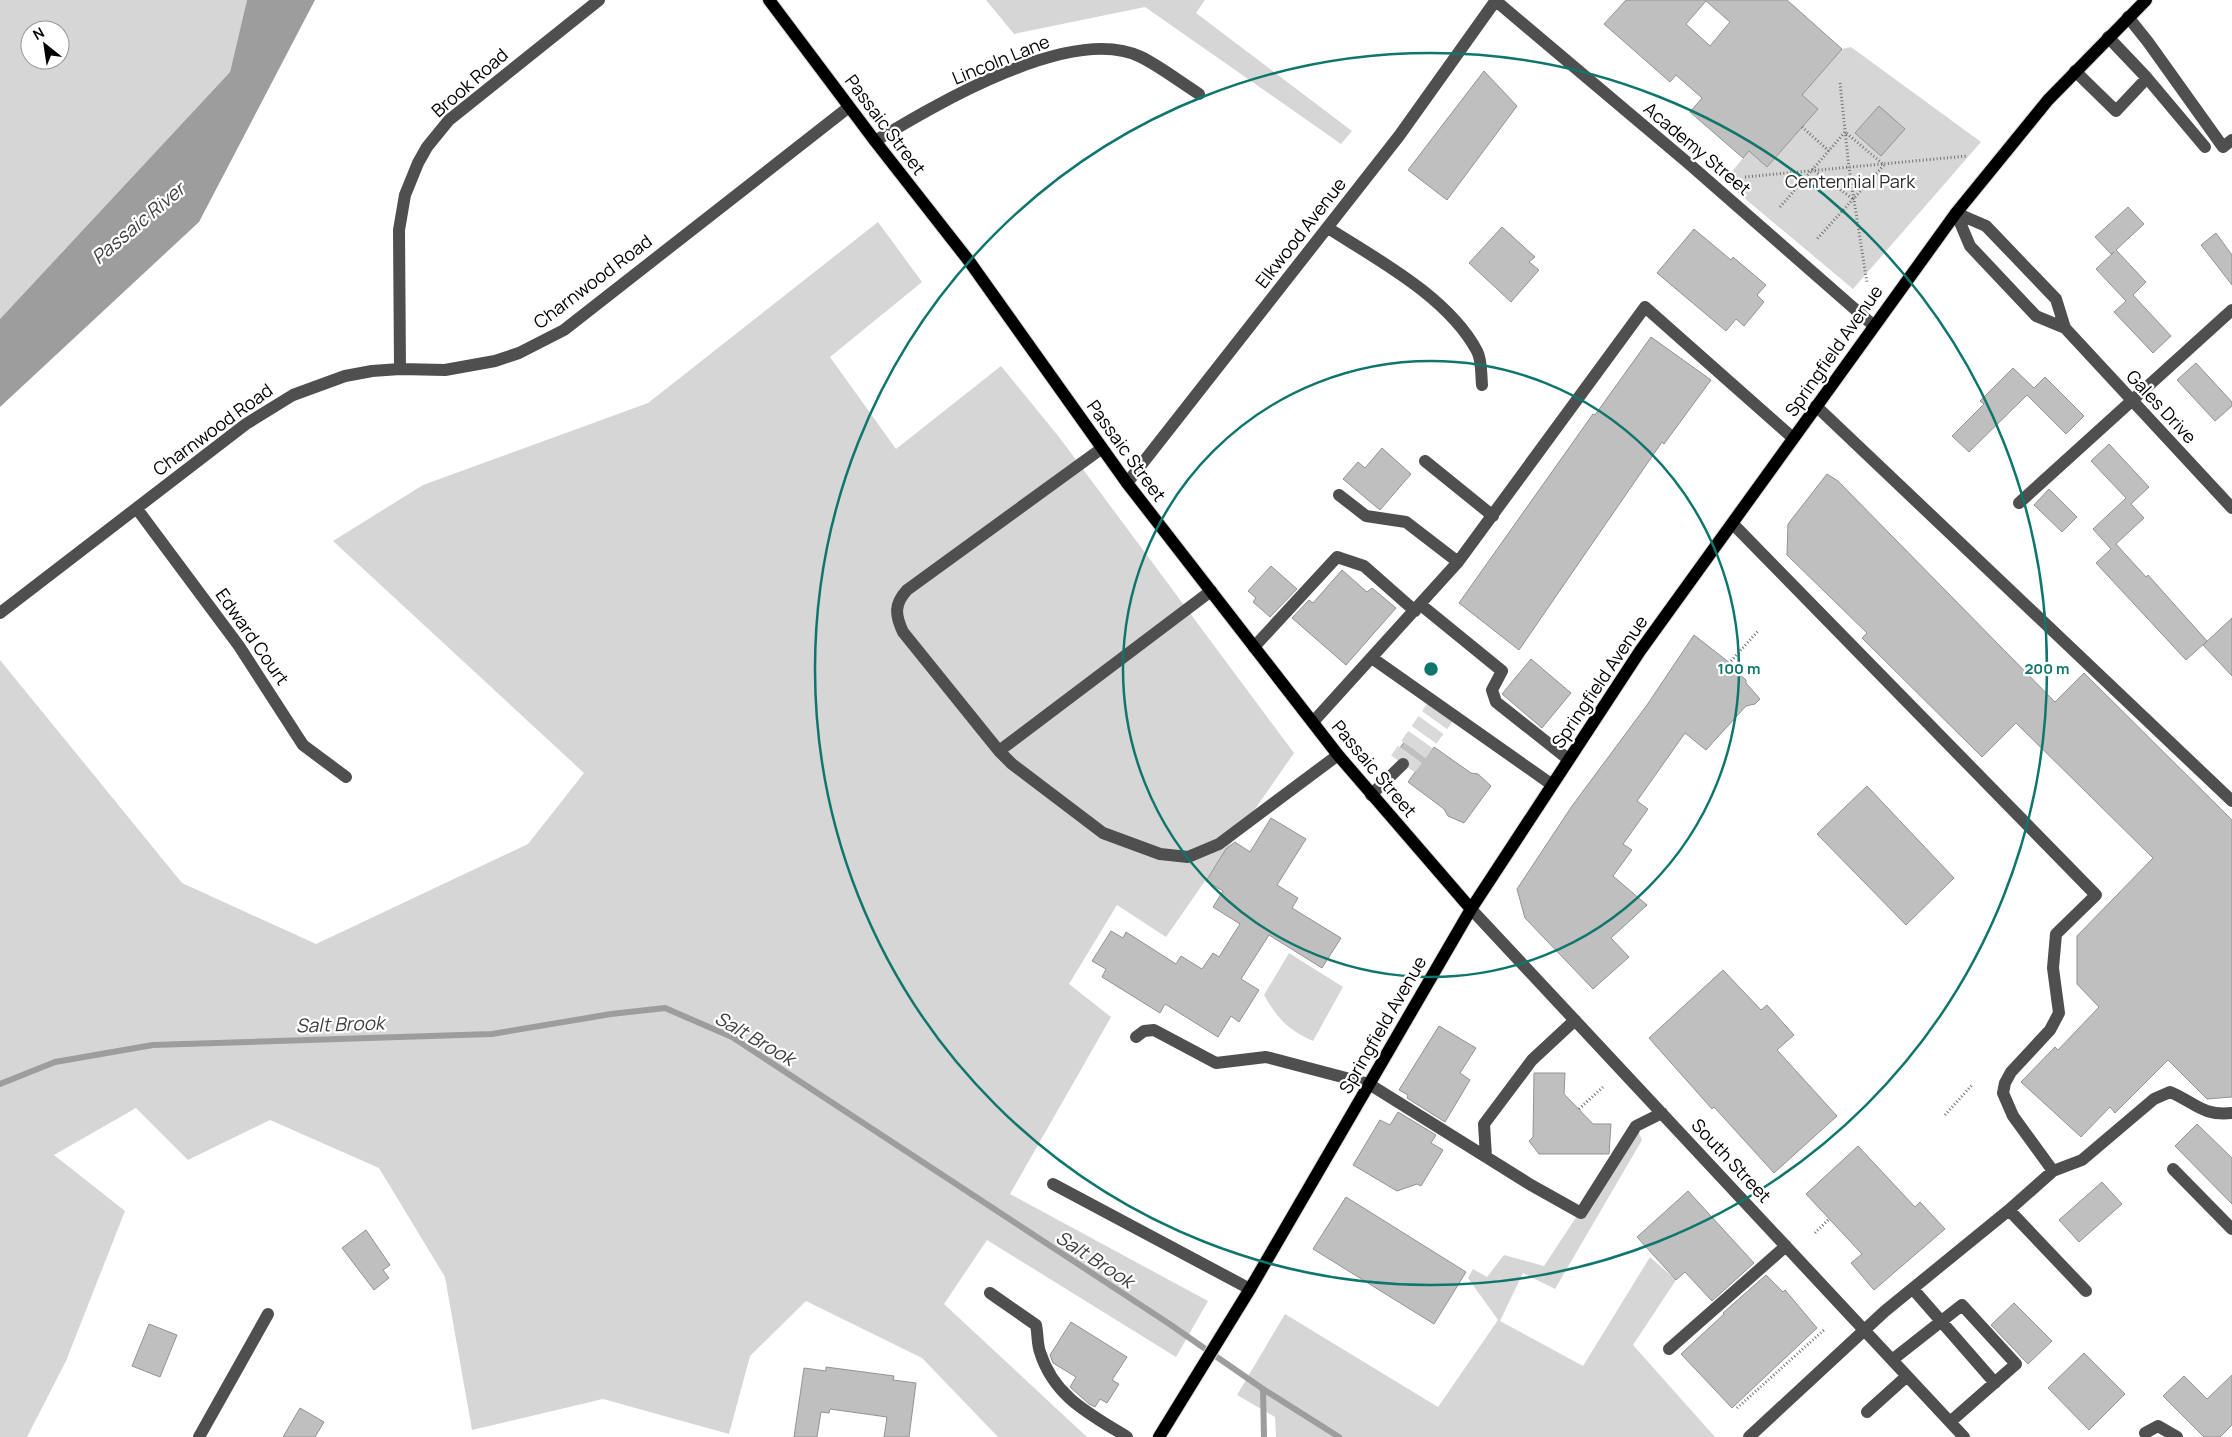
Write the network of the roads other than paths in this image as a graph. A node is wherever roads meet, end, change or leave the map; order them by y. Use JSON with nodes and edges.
{"nodes":[{"id":1,"x":599,"y":0,"type":"edge"},
{"id":2,"x":769,"y":0,"type":"edge"},
{"id":3,"x":2146,"y":0,"type":"edge"},
{"id":4,"x":1496,"y":1,"type":"edge"},
{"id":5,"x":2128,"y":17,"type":"junction"},
{"id":6,"x":2108,"y":36,"type":"junction"},
{"id":7,"x":2075,"y":71,"type":"junction"},
{"id":8,"x":2147,"y":78,"type":"junction"},
{"id":9,"x":1199,"y":94,"type":"dead end"},
{"id":10,"x":850,"y":107,"type":"junction"},
{"id":11,"x":2232,"y":140,"type":"edge"},
{"id":12,"x":875,"y":141,"type":"junction"},
{"id":13,"x":2205,"y":147,"type":"dead end"},
{"id":14,"x":1956,"y":213,"type":"junction"},
{"id":15,"x":1328,"y":228,"type":"junction"},
{"id":16,"x":2232,"y":310,"type":"edge"},
{"id":17,"x":1873,"y":324,"type":"junction"},
{"id":18,"x":2065,"y":328,"type":"junction"},
{"id":19,"x":400,"y":369,"type":"junction"},
{"id":20,"x":1482,"y":385,"type":"dead end"},
{"id":21,"x":2131,"y":400,"type":"junction"},
{"id":22,"x":1816,"y":406,"type":"junction"},
{"id":23,"x":1793,"y":438,"type":"junction"},
{"id":24,"x":1101,"y":449,"type":"junction"},
{"id":25,"x":1425,"y":461,"type":"dead end"},
{"id":26,"x":1127,"y":483,"type":"junction"},
{"id":27,"x":1339,"y":495,"type":"dead end"},
{"id":28,"x":2019,"y":503,"type":"dead end"},
{"id":29,"x":2232,"y":508,"type":"edge"},
{"id":30,"x":137,"y":509,"type":"junction"},
{"id":31,"x":1493,"y":516,"type":"junction"},
{"id":32,"x":1733,"y":524,"type":"junction"},
{"id":33,"x":1458,"y":562,"type":"junction"},
{"id":34,"x":1211,"y":591,"type":"junction"},
{"id":35,"x":1418,"y":608,"type":"junction"},
{"id":36,"x":0,"y":613,"type":"edge"},
{"id":37,"x":1254,"y":647,"type":"junction"},
{"id":38,"x":1372,"y":658,"type":"junction"},
{"id":39,"x":1313,"y":722,"type":"junction"},
{"id":40,"x":999,"y":751,"type":"junction"},
{"id":41,"x":1338,"y":755,"type":"junction"},
{"id":42,"x":1568,"y":759,"type":"junction"},
{"id":43,"x":1403,"y":764,"type":"tunnel mouth"},
{"id":44,"x":346,"y":777,"type":"dead end"},
{"id":45,"x":1551,"y":784,"type":"junction"},
{"id":46,"x":1371,"y":795,"type":"junction"},
{"id":47,"x":2232,"y":802,"type":"edge"},
{"id":48,"x":1470,"y":909,"type":"junction"},
{"id":49,"x":1575,"y":1020,"type":"junction"},
{"id":50,"x":1136,"y":1037,"type":"dead end"},
{"id":51,"x":1369,"y":1084,"type":"junction"},
{"id":52,"x":1662,"y":1113,"type":"junction"},
{"id":53,"x":2232,"y":1113,"type":"edge"},
{"id":54,"x":1486,"y":1158,"type":"junction"},
{"id":55,"x":2173,"y":1169,"type":"dead end"},
{"id":56,"x":2053,"y":1171,"type":"junction"},
{"id":57,"x":1053,"y":1184,"type":"dead end"},
{"id":58,"x":2009,"y":1210,"type":"junction"},
{"id":59,"x":2232,"y":1229,"type":"edge"},
{"id":60,"x":1786,"y":1246,"type":"junction"},
{"id":61,"x":1250,"y":1289,"type":"junction"},
{"id":62,"x":1912,"y":1289,"type":"junction"},
{"id":63,"x":2086,"y":1291,"type":"dead end"},
{"id":64,"x":990,"y":1293,"type":"dead end"},
{"id":65,"x":268,"y":1314,"type":"dead end"},
{"id":66,"x":1940,"y":1322,"type":"junction"},
{"id":67,"x":1865,"y":1330,"type":"junction"},
{"id":68,"x":1669,"y":1350,"type":"dead end"},
{"id":69,"x":1892,"y":1360,"type":"junction"},
{"id":70,"x":1907,"y":1376,"type":"junction"},
{"id":71,"x":1995,"y":1383,"type":"junction"},
{"id":72,"x":1867,"y":1412,"type":"dead end"},
{"id":73,"x":1950,"y":1422,"type":"junction"},
{"id":74,"x":2145,"y":1433,"type":"dead end"},
{"id":75,"x":199,"y":1437,"type":"edge"},
{"id":76,"x":1127,"y":1437,"type":"edge"},
{"id":77,"x":1159,"y":1437,"type":"edge"},
{"id":78,"x":1749,"y":1437,"type":"edge"},
{"id":79,"x":1964,"y":1437,"type":"edge"},
{"id":80,"x":2177,"y":1437,"type":"edge"}],
"edges":[{"from":1,"to":19,"type":"street","name":"Brook Road"},
{"from":2,"to":10,"type":"main road","name":"Passaic Street"},
{"from":3,"to":5,"type":"main road","name":"Springfield Avenue"},
{"from":4,"to":15,"type":"street","name":"Elkwood Avenue"},
{"from":4,"to":17,"type":"street","name":"Academy Street"},
{"from":5,"to":6,"type":"main road","name":"Springfield Avenue"},
{"from":5,"to":11,"type":"street"},
{"from":6,"to":7,"type":"main road","name":"Springfield Avenue"},
{"from":6,"to":8,"type":"street"},
{"from":7,"to":8,"type":"street"},
{"from":7,"to":14,"type":"main road","name":"Springfield Avenue"},
{"from":8,"to":13,"type":"street"},
{"from":9,"to":12,"type":"street","name":"Lincoln Lane"},
{"from":10,"to":12,"type":"main road","name":"Passaic Street"},
{"from":10,"to":19,"type":"street","name":"Charnwood Road"},
{"from":12,"to":24,"type":"main road","name":"Passaic Street"},
{"from":14,"to":17,"type":"main road","name":"Springfield Avenue"},
{"from":14,"to":18,"type":"street","name":"Gales Drive"},
{"from":14,"to":18,"type":"street","name":"Gales Drive"},
{"from":15,"to":20,"type":"street"},
{"from":15,"to":26,"type":"street","name":"Elkwood Avenue"},
{"from":16,"to":21,"type":"street"},
{"from":17,"to":22,"type":"main road","name":"Springfield Avenue"},
{"from":18,"to":21,"type":"street","name":"Gales Drive"},
{"from":19,"to":30,"type":"street","name":"Charnwood Road"},
{"from":21,"to":28,"type":"street"},
{"from":21,"to":29,"type":"street","name":"Gales Drive"},
{"from":22,"to":23,"type":"main road","name":"Springfield Avenue"},
{"from":22,"to":47,"type":"street"},
{"from":23,"to":31,"type":"street"},
{"from":23,"to":32,"type":"main road","name":"Springfield Avenue"},
{"from":24,"to":26,"type":"main road","name":"Passaic Street"},
{"from":24,"to":40,"type":"street"},
{"from":25,"to":31,"type":"street"},
{"from":26,"to":34,"type":"main road","name":"Passaic Street"},
{"from":27,"to":33,"type":"street"},
{"from":30,"to":36,"type":"street","name":"Charnwood Road"},
{"from":30,"to":44,"type":"street","name":"Edward Court"},
{"from":31,"to":33,"type":"street"},
{"from":32,"to":42,"type":"main road","name":"Springfield Avenue"},
{"from":32,"to":56,"type":"street"},
{"from":33,"to":35,"type":"street"},
{"from":34,"to":37,"type":"main road","name":"Passaic Street"},
{"from":34,"to":40,"type":"street"},
{"from":35,"to":37,"type":"street"},
{"from":35,"to":38,"type":"street"},
{"from":35,"to":42,"type":"street"},
{"from":37,"to":39,"type":"main road","name":"Passaic Street"},
{"from":38,"to":39,"type":"street"},
{"from":38,"to":45,"type":"street"},
{"from":39,"to":41,"type":"main road","name":"Passaic Street"},
{"from":40,"to":41,"type":"street"},
{"from":41,"to":46,"type":"main road","name":"Passaic Street"},
{"from":42,"to":45,"type":"main road","name":"Springfield Avenue"},
{"from":43,"to":46,"type":"street"},
{"from":45,"to":48,"type":"main road","name":"Springfield Avenue"},
{"from":46,"to":48,"type":"main road","name":"Passaic Street"},
{"from":48,"to":49,"type":"street","name":"South Street"},
{"from":48,"to":51,"type":"main road","name":"Springfield Avenue"},
{"from":49,"to":52,"type":"street","name":"South Street"},
{"from":49,"to":54,"type":"street"},
{"from":50,"to":51,"type":"street"},
{"from":51,"to":54,"type":"street"},
{"from":51,"to":61,"type":"main road","name":"Springfield Avenue"},
{"from":52,"to":54,"type":"street"},
{"from":52,"to":60,"type":"street","name":"South Street"},
{"from":53,"to":56,"type":"street"},
{"from":55,"to":59,"type":"street"},
{"from":56,"to":58,"type":"street"},
{"from":57,"to":61,"type":"street"},
{"from":58,"to":62,"type":"street"},
{"from":58,"to":63,"type":"street"},
{"from":60,"to":67,"type":"street","name":"South Street"},
{"from":60,"to":68,"type":"street"},
{"from":61,"to":77,"type":"main road","name":"Springfield Avenue"},
{"from":62,"to":66,"type":"street"},
{"from":62,"to":67,"type":"street"},
{"from":64,"to":76,"type":"street"},
{"from":65,"to":75,"type":"street"},
{"from":66,"to":69,"type":"street"},
{"from":66,"to":71,"type":"street"},
{"from":66,"to":71,"type":"street"},
{"from":67,"to":69,"type":"street","name":"South Street"},
{"from":67,"to":78,"type":"street"},
{"from":69,"to":70,"type":"street","name":"South Street"},
{"from":70,"to":72,"type":"street"},
{"from":70,"to":73,"type":"street","name":"South Street"},
{"from":71,"to":73,"type":"street"},
{"from":73,"to":79,"type":"street","name":"South Street"},
{"from":74,"to":80,"type":"street"}]}
